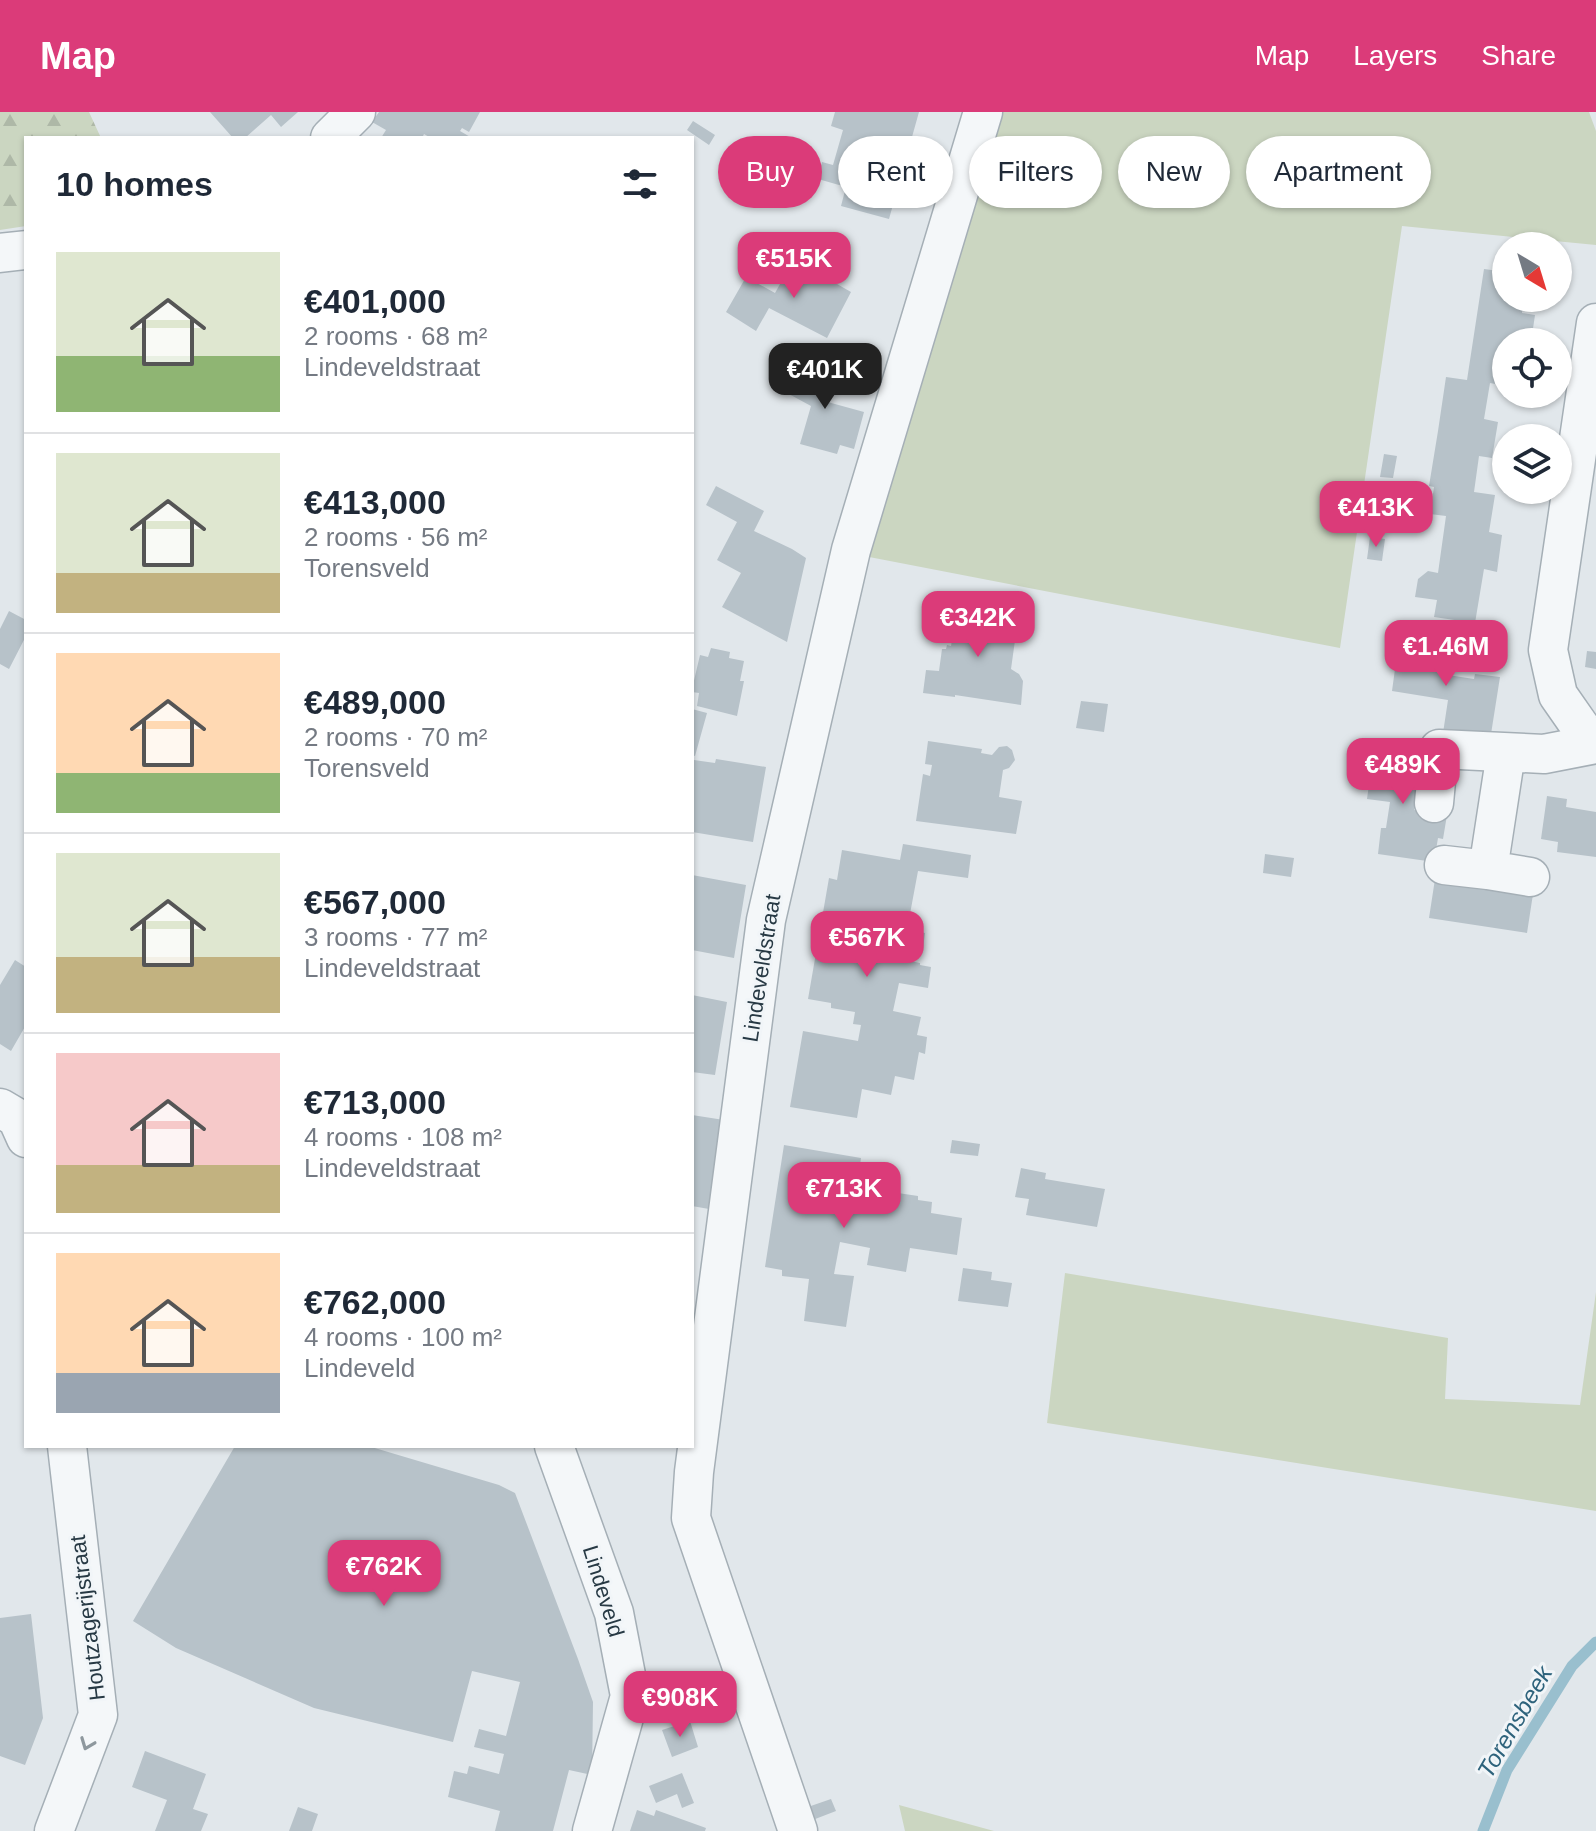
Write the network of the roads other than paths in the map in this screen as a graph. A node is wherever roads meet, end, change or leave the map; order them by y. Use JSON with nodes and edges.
{"nodes":[{"id":1,"x":356,"y":112,"type":"edge"},
{"id":2,"x":983,"y":112,"type":"edge"},
{"id":3,"x":332,"y":136,"type":"edge"},
{"id":4,"x":24,"y":250,"type":"edge"},
{"id":5,"x":0,"y":253,"type":"edge"},
{"id":6,"x":1596,"y":323,"type":"edge"},
{"id":7,"x":1589,"y":419,"type":"edge"},
{"id":8,"x":1596,"y":743,"type":"edge"},
{"id":9,"x":1506,"y":753,"type":"junction"},
{"id":10,"x":1434,"y":803,"type":"dead end"},
{"id":11,"x":1444,"y":865,"type":"dead end"},
{"id":12,"x":1488,"y":870,"type":"junction"},
{"id":13,"x":1530,"y":877,"type":"dead end"},
{"id":14,"x":0,"y":1108,"type":"edge"},
{"id":15,"x":24,"y":1134,"type":"edge"},
{"id":16,"x":67,"y":1448,"type":"edge"},
{"id":17,"x":555,"y":1448,"type":"edge"},
{"id":18,"x":54,"y":1831,"type":"edge"},
{"id":19,"x":592,"y":1831,"type":"edge"},
{"id":20,"x":798,"y":1831,"type":"edge"}],
"edges":[{"from":1,"to":3,"type":"street"},
{"from":2,"to":20,"type":"street","name":"Lindeveldstraat"},
{"from":4,"to":5,"type":"street"},
{"from":6,"to":7,"type":"street"},
{"from":7,"to":8,"type":"street"},
{"from":8,"to":9,"type":"street"},
{"from":9,"to":10,"type":"street"},
{"from":9,"to":12,"type":"street"},
{"from":11,"to":12,"type":"street"},
{"from":12,"to":13,"type":"street"},
{"from":14,"to":15,"type":"street"},
{"from":16,"to":18,"type":"street","name":"Houtzagerijstraat","one_way":true},
{"from":17,"to":19,"type":"street","name":"Lindeveld"}]}
